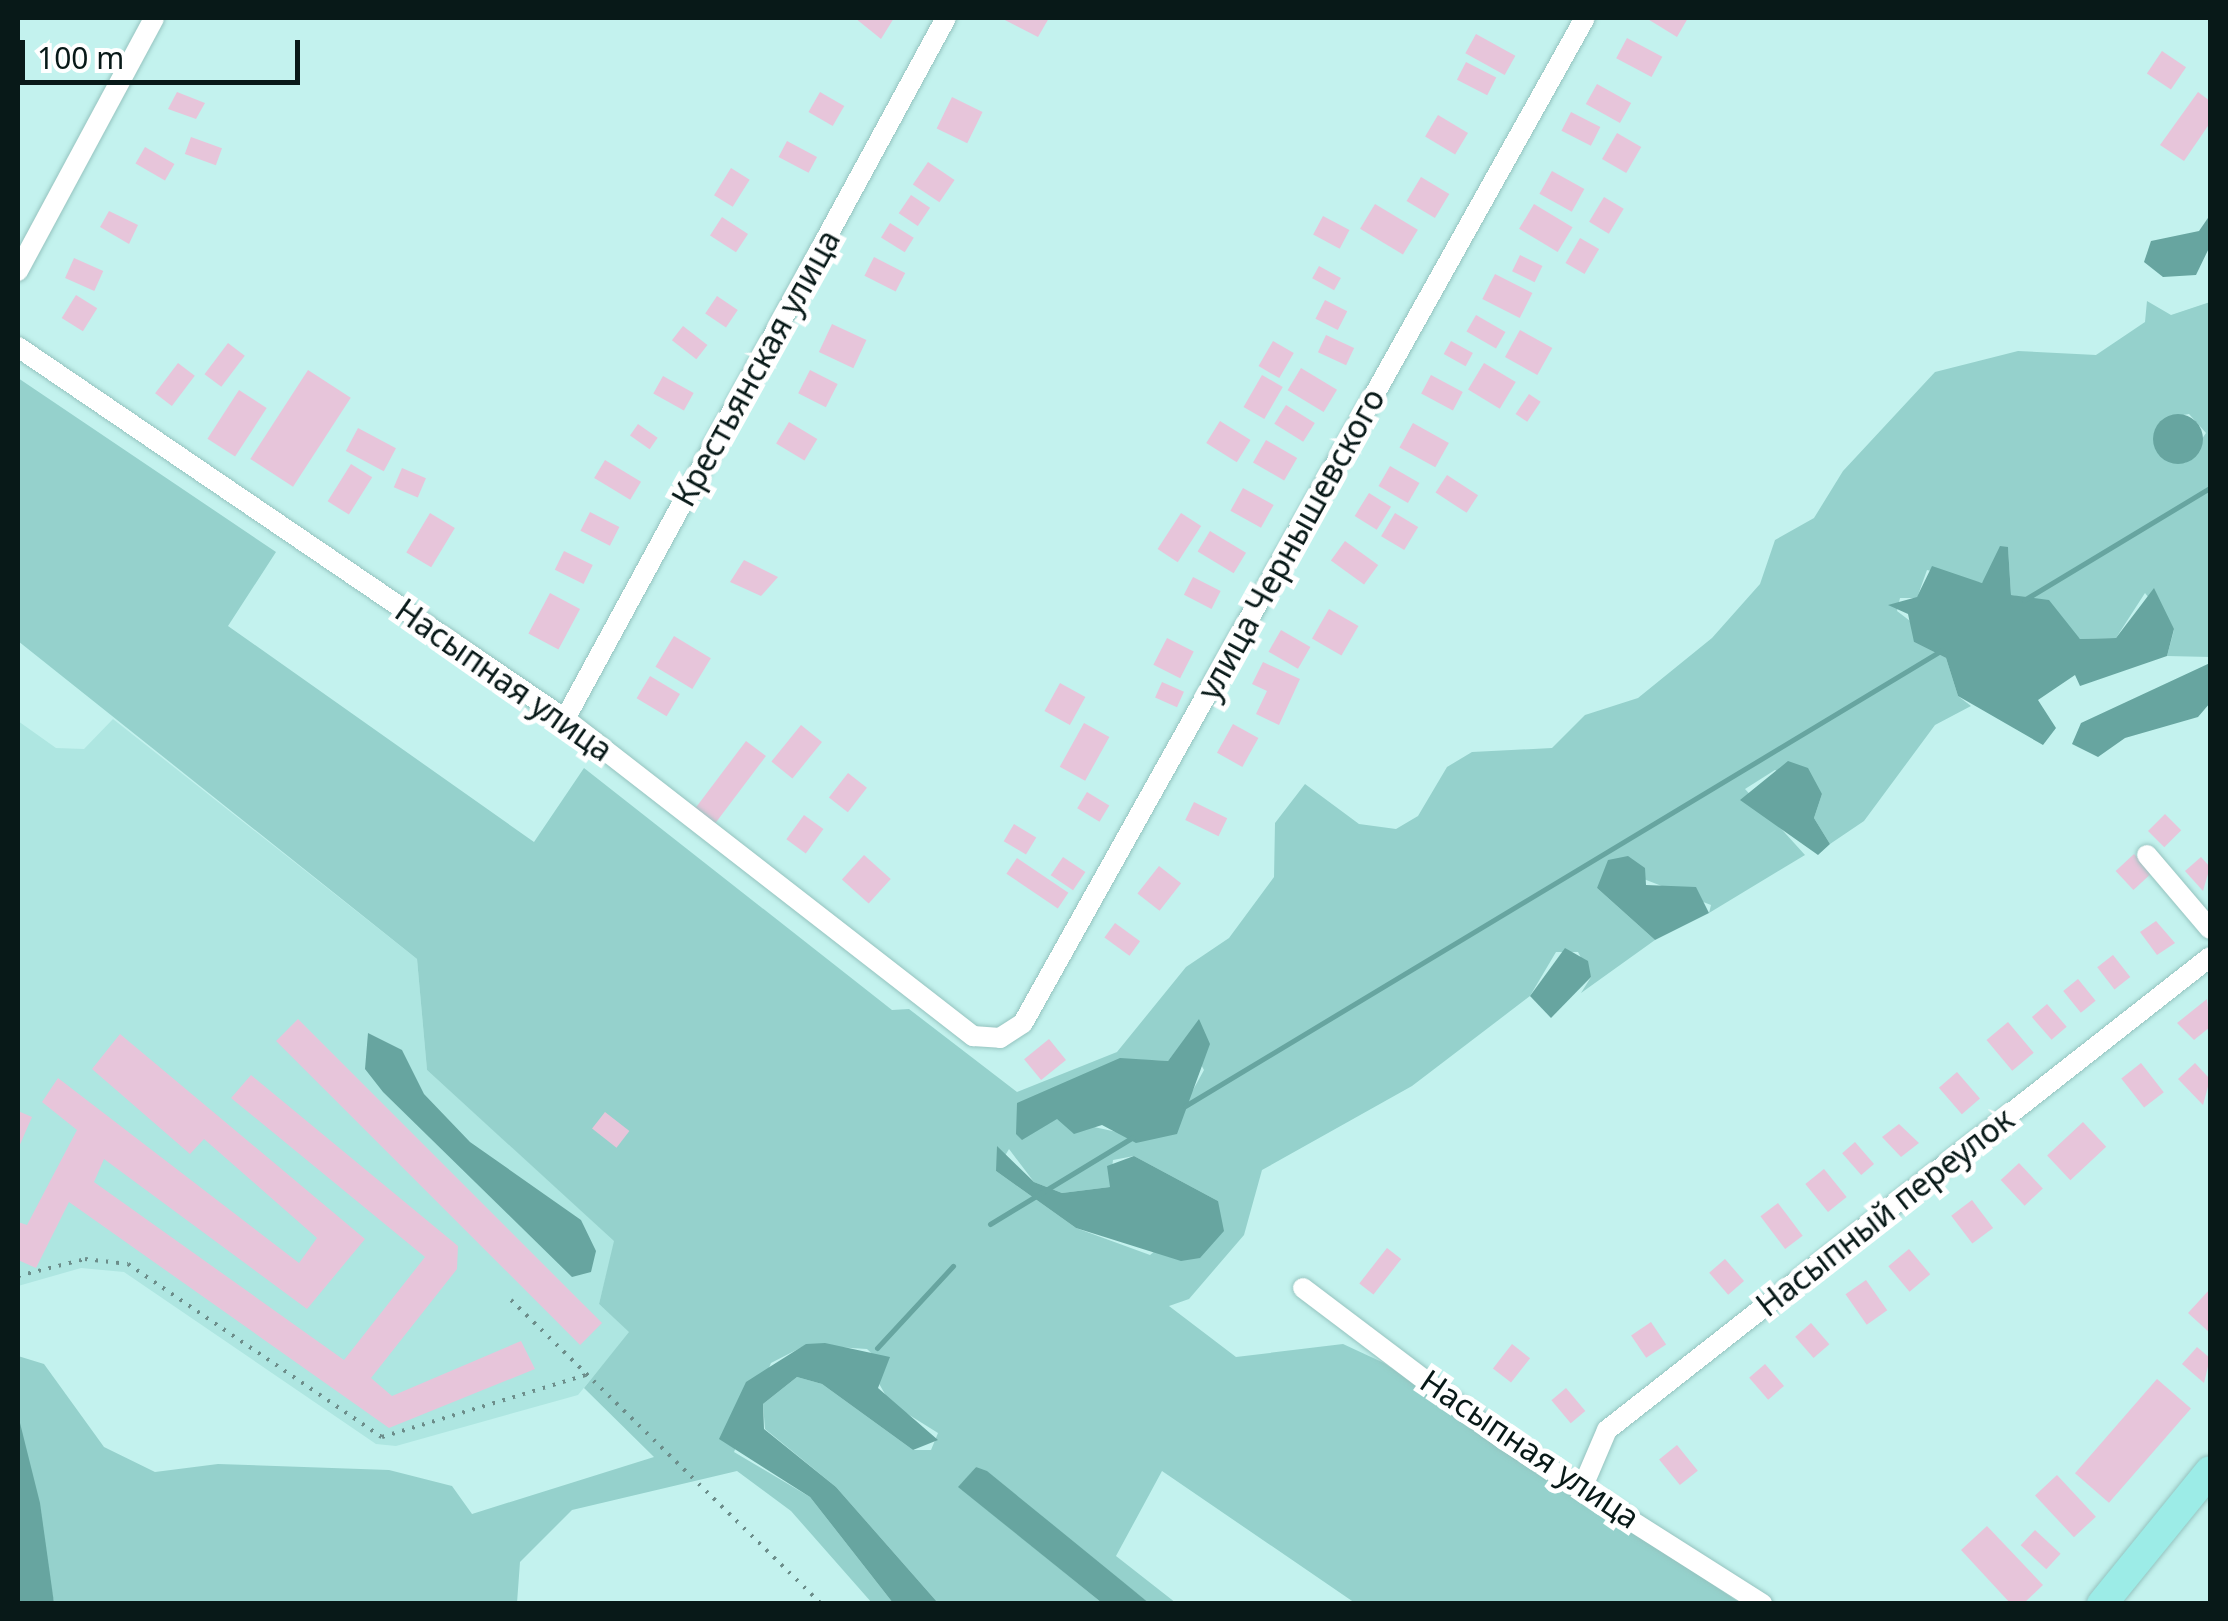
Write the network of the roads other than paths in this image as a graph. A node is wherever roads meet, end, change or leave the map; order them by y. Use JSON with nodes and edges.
{"nodes":[{"id":1,"x":154,"y":18,"type":"edge"},
{"id":2,"x":946,"y":18,"type":"edge"},
{"id":3,"x":1586,"y":18,"type":"edge"},
{"id":4,"x":18,"y":271,"type":"edge"},
{"id":5,"x":18,"y":346,"type":"edge"},
{"id":6,"x":565,"y":719,"type":"junction"},
{"id":7,"x":2148,"y":855,"type":"dead end"},
{"id":8,"x":2210,"y":929,"type":"edge"},
{"id":9,"x":2210,"y":957,"type":"edge"},
{"id":10,"x":2202,"y":978,"type":"edge"},
{"id":11,"x":973,"y":1036,"type":"joint"},
{"id":12,"x":1303,"y":1288,"type":"dead end"},
{"id":13,"x":2210,"y":1471,"type":"edge"},
{"id":14,"x":1583,"y":1486,"type":"junction"},
{"id":15,"x":1762,"y":1604,"type":"edge"},
{"id":16,"x":2102,"y":1604,"type":"edge"}],
"edges":[{"from":1,"to":4,"type":"street"},
{"from":2,"to":6,"type":"street","name":"Крестьянская улица"},
{"from":3,"to":11,"type":"street","name":"улица Чернышевского"},
{"from":5,"to":6,"type":"street","name":"Насыпная улица"},
{"from":6,"to":11,"type":"street","name":"Насыпная улица"},
{"from":7,"to":8,"type":"street"},
{"from":9,"to":10,"type":"street","name":"Насыпный переулок"},
{"from":10,"to":14,"type":"street","name":"Насыпный переулок"},
{"from":12,"to":14,"type":"street","name":"Насыпная улица"},
{"from":13,"to":16,"type":"main road"},
{"from":14,"to":15,"type":"street","name":"Насыпная улица"}]}
